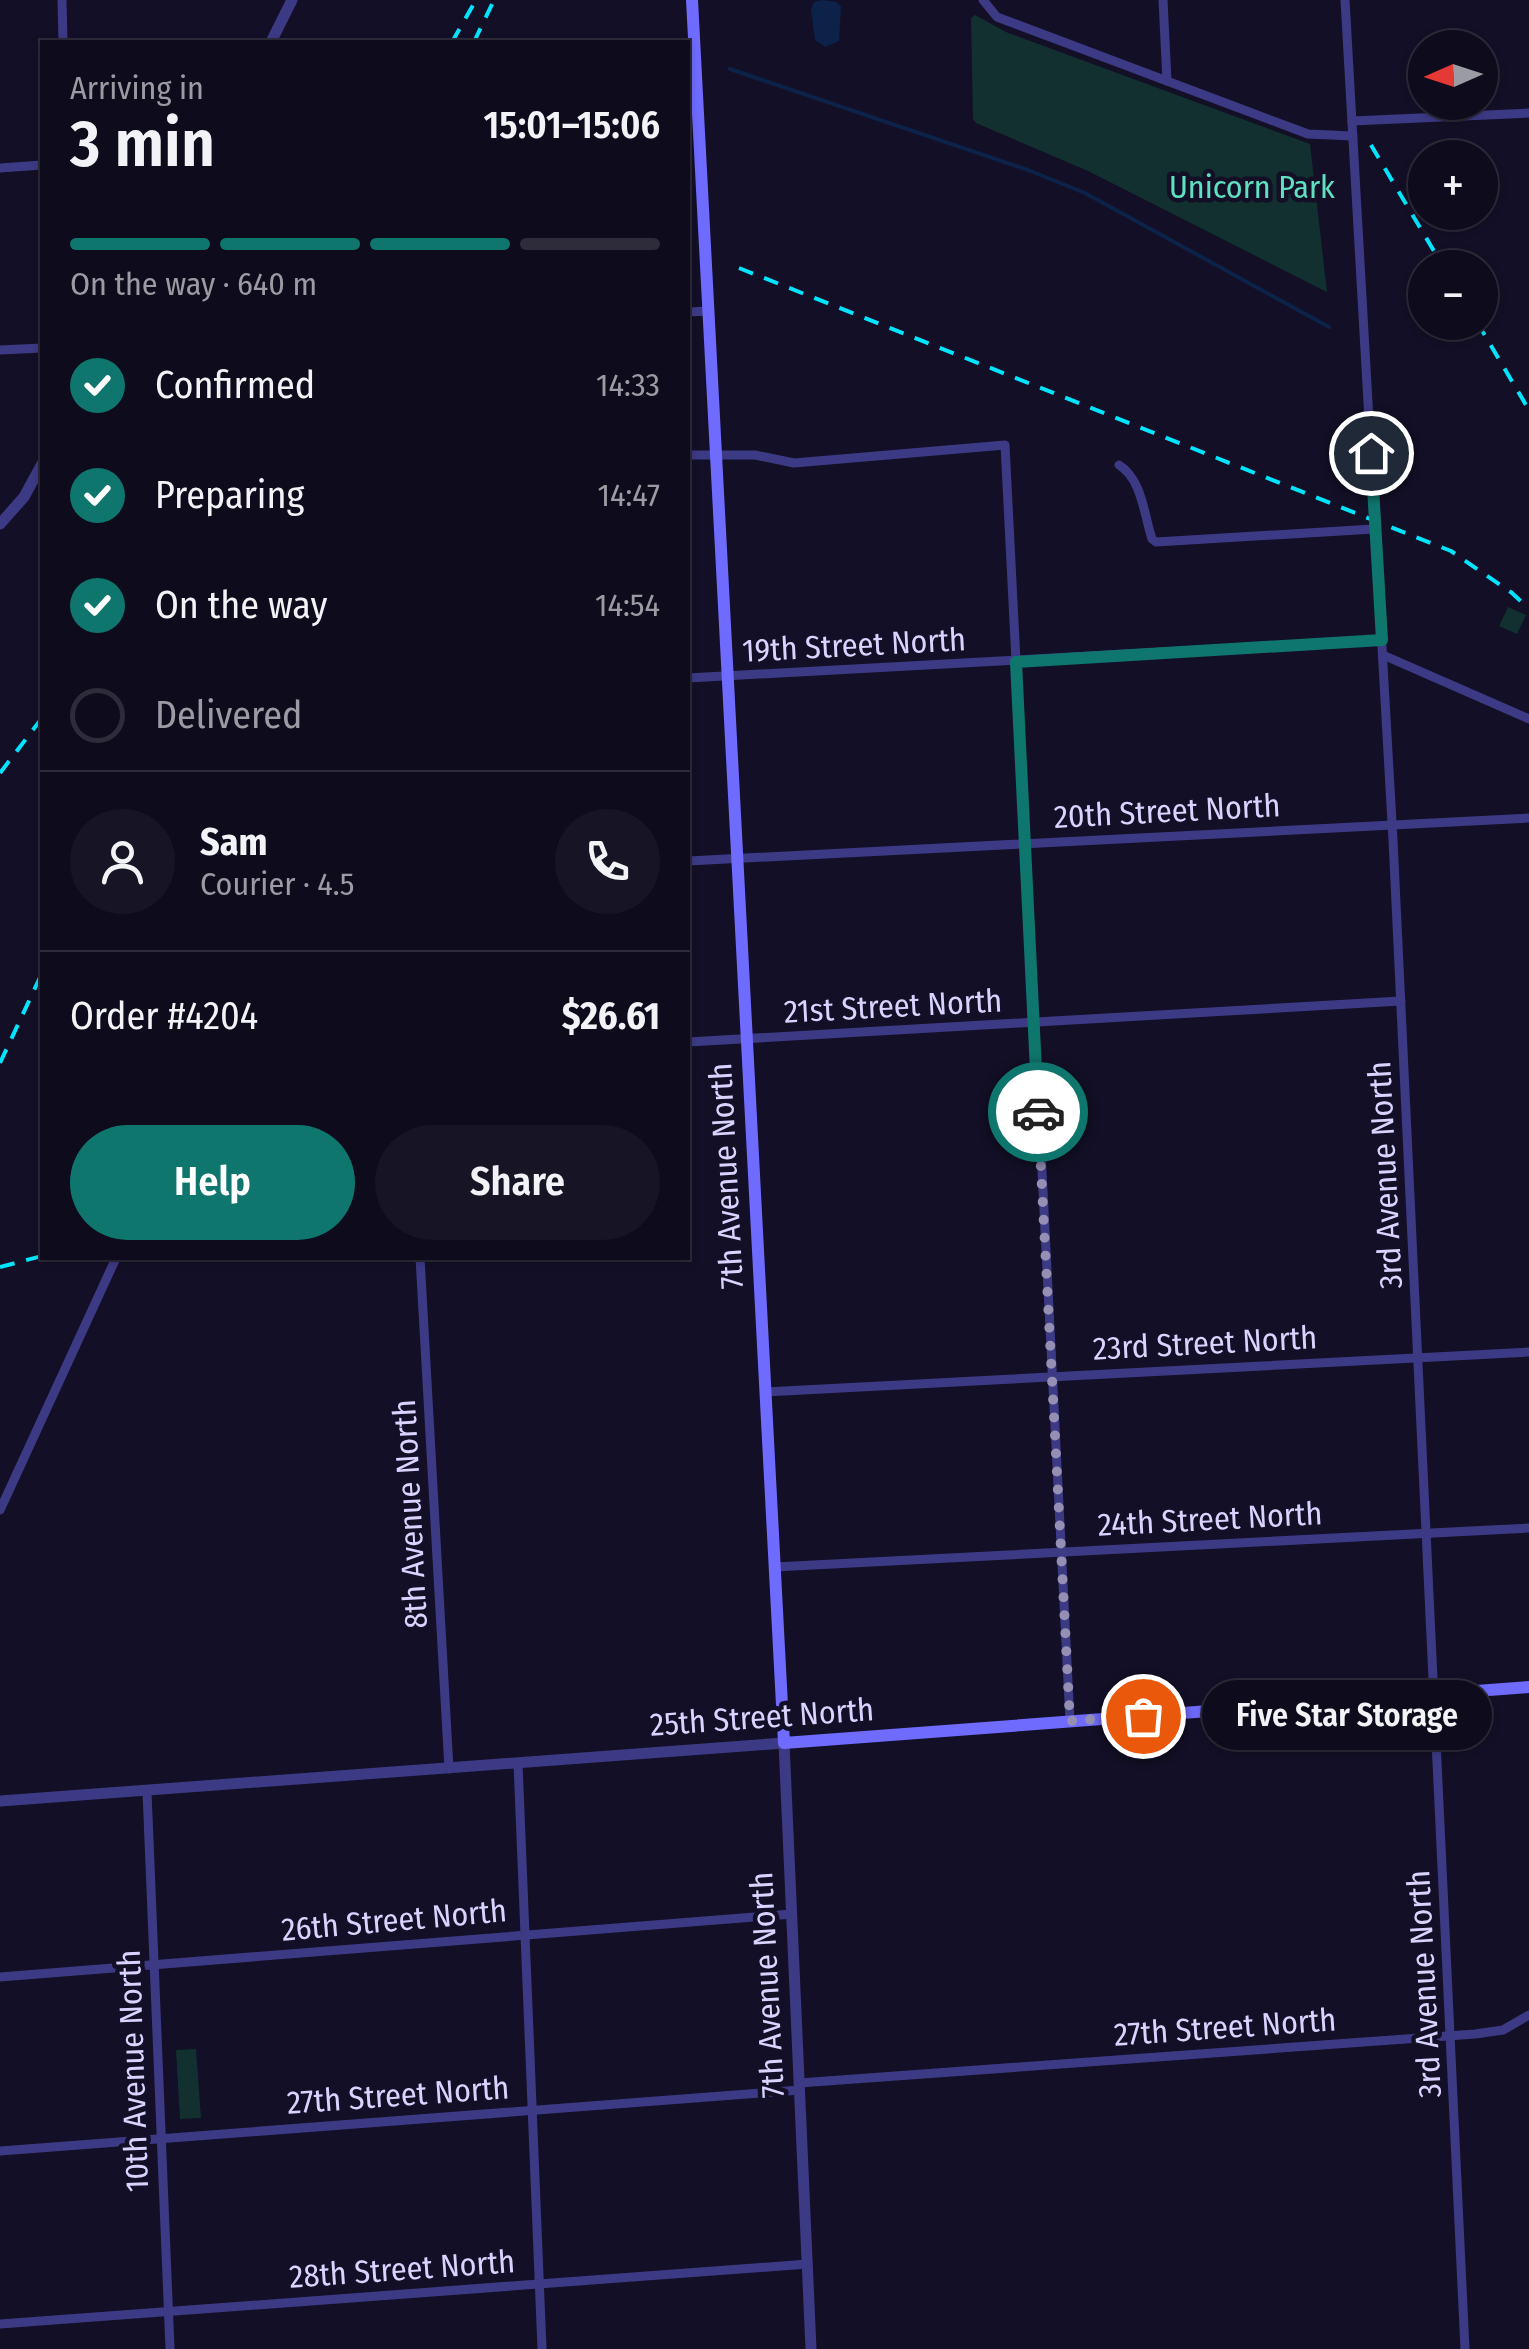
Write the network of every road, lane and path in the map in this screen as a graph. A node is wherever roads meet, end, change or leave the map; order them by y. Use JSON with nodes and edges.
{"nodes":[{"id":1,"x":62,"y":0,"type":"edge"},
{"id":2,"x":292,"y":0,"type":"edge"},
{"id":3,"x":692,"y":0,"type":"edge"},
{"id":4,"x":983,"y":0,"type":"edge"},
{"id":5,"x":1163,"y":0,"type":"edge"},
{"id":6,"x":1345,"y":0,"type":"edge"},
{"id":7,"x":63,"y":40,"type":"edge"},
{"id":8,"x":271,"y":40,"type":"edge"},
{"id":9,"x":1167,"y":82,"type":"junction"},
{"id":10,"x":1529,"y":113,"type":"edge"},
{"id":11,"x":1352,"y":121,"type":"junction"},
{"id":12,"x":1352,"y":136,"type":"junction"},
{"id":13,"x":40,"y":166,"type":"edge"},
{"id":14,"x":0,"y":168,"type":"edge"},
{"id":15,"x":708,"y":311,"type":"junction"},
{"id":16,"x":690,"y":312,"type":"edge"},
{"id":17,"x":40,"y":348,"type":"edge"},
{"id":18,"x":0,"y":350,"type":"edge"},
{"id":19,"x":716,"y":454,"type":"junction"},
{"id":20,"x":690,"y":456,"type":"edge"},
{"id":21,"x":1119,"y":465,"type":"dead end"},
{"id":22,"x":40,"y":468,"type":"edge"},
{"id":23,"x":0,"y":524,"type":"edge"},
{"id":24,"x":1374,"y":528,"type":"junction"},
{"id":25,"x":1382,"y":640,"type":"junction"},
{"id":26,"x":1383,"y":654,"type":"junction"},
{"id":27,"x":1016,"y":662,"type":"junction"},
{"id":28,"x":727,"y":676,"type":"junction"},
{"id":29,"x":690,"y":678,"type":"edge"},
{"id":30,"x":1529,"y":718,"type":"edge"},
{"id":31,"x":1529,"y":818,"type":"edge"},
{"id":32,"x":1392,"y":825,"type":"junction"},
{"id":33,"x":1025,"y":844,"type":"junction"},
{"id":34,"x":737,"y":858,"type":"junction"},
{"id":35,"x":690,"y":861,"type":"edge"},
{"id":36,"x":1401,"y":1001,"type":"junction"},
{"id":37,"x":1034,"y":1024,"type":"junction"},
{"id":38,"x":746,"y":1039,"type":"junction"},
{"id":39,"x":690,"y":1042,"type":"edge"},
{"id":40,"x":115,"y":1260,"type":"edge"},
{"id":41,"x":420,"y":1260,"type":"edge"},
{"id":42,"x":1529,"y":1352,"type":"edge"},
{"id":43,"x":1418,"y":1356,"type":"junction"},
{"id":44,"x":1052,"y":1376,"type":"junction"},
{"id":45,"x":765,"y":1392,"type":"junction"},
{"id":46,"x":0,"y":1510,"type":"edge"},
{"id":47,"x":1529,"y":1528,"type":"edge"},
{"id":48,"x":1427,"y":1533,"type":"junction"},
{"id":49,"x":1061,"y":1552,"type":"junction"},
{"id":50,"x":774,"y":1567,"type":"junction"},
{"id":51,"x":1529,"y":1687,"type":"edge"},
{"id":52,"x":1435,"y":1694,"type":"junction"},
{"id":53,"x":1070,"y":1721,"type":"junction"},
{"id":54,"x":784,"y":1743,"type":"junction"},
{"id":55,"x":518,"y":1764,"type":"junction"},
{"id":56,"x":450,"y":1769,"type":"junction"},
{"id":57,"x":147,"y":1792,"type":"junction"},
{"id":58,"x":0,"y":1801,"type":"edge"},
{"id":59,"x":792,"y":1914,"type":"junction"},
{"id":60,"x":525,"y":1935,"type":"junction"},
{"id":61,"x":154,"y":1964,"type":"junction"},
{"id":62,"x":0,"y":1977,"type":"edge"},
{"id":63,"x":1529,"y":2015,"type":"edge"},
{"id":64,"x":1451,"y":2036,"type":"junction"},
{"id":65,"x":799,"y":2086,"type":"junction"},
{"id":66,"x":532,"y":2110,"type":"junction"},
{"id":67,"x":162,"y":2138,"type":"junction"},
{"id":68,"x":0,"y":2151,"type":"edge"},
{"id":69,"x":808,"y":2264,"type":"junction"},
{"id":70,"x":539,"y":2284,"type":"junction"},
{"id":71,"x":169,"y":2311,"type":"junction"},
{"id":72,"x":0,"y":2324,"type":"edge"},
{"id":73,"x":170,"y":2349,"type":"edge"},
{"id":74,"x":542,"y":2349,"type":"edge"},
{"id":75,"x":812,"y":2349,"type":"edge"},
{"id":76,"x":1465,"y":2349,"type":"edge"}],
"edges":[{"from":1,"to":7,"type":"street"},
{"from":2,"to":8,"type":"street"},
{"from":3,"to":15,"type":"main road","name":"7th Avenue North"},
{"from":4,"to":9,"type":"street"},
{"from":5,"to":9,"type":"street"},
{"from":6,"to":11,"type":"street","name":"3rd Avenue North"},
{"from":9,"to":12,"type":"street"},
{"from":10,"to":11,"type":"street"},
{"from":11,"to":12,"type":"street","name":"3rd Avenue North"},
{"from":12,"to":24,"type":"street","name":"3rd Avenue North"},
{"from":13,"to":14,"type":"street"},
{"from":15,"to":16,"type":"street"},
{"from":15,"to":19,"type":"main road","name":"7th Avenue North"},
{"from":17,"to":18,"type":"street"},
{"from":19,"to":20,"type":"street"},
{"from":19,"to":27,"type":"street"},
{"from":19,"to":28,"type":"main road","name":"7th Avenue North"},
{"from":21,"to":24,"type":"street"},
{"from":22,"to":23,"type":"street"},
{"from":24,"to":25,"type":"street","name":"3rd Avenue North"},
{"from":25,"to":26,"type":"street","name":"3rd Avenue North"},
{"from":25,"to":27,"type":"street","name":"19th Street North"},
{"from":26,"to":30,"type":"street"},
{"from":26,"to":32,"type":"street","name":"3rd Avenue North"},
{"from":27,"to":28,"type":"street","name":"19th Street North"},
{"from":27,"to":33,"type":"street"},
{"from":28,"to":29,"type":"street","name":"19th Street North"},
{"from":28,"to":34,"type":"main road","name":"7th Avenue North"},
{"from":31,"to":32,"type":"street","name":"20th Street North"},
{"from":32,"to":33,"type":"street","name":"20th Street North"},
{"from":32,"to":36,"type":"street","name":"3rd Avenue North"},
{"from":33,"to":34,"type":"street","name":"20th Street North"},
{"from":33,"to":37,"type":"street"},
{"from":34,"to":35,"type":"street","name":"20th Street North"},
{"from":34,"to":38,"type":"main road","name":"7th Avenue North"},
{"from":36,"to":37,"type":"street","name":"21st Street North"},
{"from":36,"to":43,"type":"street","name":"3rd Avenue North"},
{"from":37,"to":38,"type":"street","name":"21st Street North"},
{"from":37,"to":44,"type":"street"},
{"from":38,"to":39,"type":"street","name":"21st Street North"},
{"from":38,"to":45,"type":"main road","name":"7th Avenue North"},
{"from":40,"to":46,"type":"street"},
{"from":41,"to":56,"type":"street","name":"8th Avenue North"},
{"from":42,"to":43,"type":"street","name":"23rd Street North"},
{"from":43,"to":44,"type":"street","name":"23rd Street North"},
{"from":43,"to":48,"type":"street","name":"3rd Avenue North"},
{"from":44,"to":45,"type":"street","name":"23rd Street North"},
{"from":44,"to":49,"type":"street"},
{"from":45,"to":50,"type":"main road","name":"7th Avenue North"},
{"from":47,"to":48,"type":"street","name":"24th Street North"},
{"from":48,"to":49,"type":"street","name":"24th Street North"},
{"from":48,"to":52,"type":"street","name":"3rd Avenue North"},
{"from":49,"to":50,"type":"street","name":"24th Street North"},
{"from":49,"to":53,"type":"street"},
{"from":50,"to":54,"type":"main road","name":"7th Avenue North"},
{"from":51,"to":52,"type":"main road","name":"25th Street North"},
{"from":52,"to":53,"type":"main road","name":"25th Street North"},
{"from":52,"to":64,"type":"street","name":"3rd Avenue North"},
{"from":53,"to":54,"type":"main road","name":"25th Street North"},
{"from":54,"to":55,"type":"street","name":"25th Street North"},
{"from":54,"to":59,"type":"street","name":"7th Avenue North"},
{"from":55,"to":56,"type":"street","name":"25th Street North"},
{"from":55,"to":60,"type":"street"},
{"from":56,"to":57,"type":"street","name":"25th Street North"},
{"from":57,"to":58,"type":"street","name":"25th Street North"},
{"from":57,"to":61,"type":"street","name":"10th Avenue North"},
{"from":59,"to":60,"type":"street","name":"26th Street North"},
{"from":59,"to":65,"type":"street","name":"7th Avenue North"},
{"from":60,"to":61,"type":"street","name":"26th Street North"},
{"from":60,"to":66,"type":"street"},
{"from":61,"to":62,"type":"street","name":"26th Street North"},
{"from":61,"to":67,"type":"street","name":"10th Avenue North"},
{"from":63,"to":64,"type":"street","name":"27th Street North"},
{"from":64,"to":65,"type":"street","name":"27th Street North"},
{"from":64,"to":76,"type":"street","name":"3rd Avenue North"},
{"from":65,"to":66,"type":"street","name":"27th Street North"},
{"from":65,"to":69,"type":"street","name":"7th Avenue North"},
{"from":66,"to":67,"type":"street","name":"27th Street North"},
{"from":66,"to":70,"type":"street"},
{"from":67,"to":68,"type":"street","name":"27th Street North"},
{"from":67,"to":71,"type":"street","name":"10th Avenue North"},
{"from":69,"to":70,"type":"street","name":"28th Street North"},
{"from":69,"to":75,"type":"street","name":"7th Avenue North"},
{"from":70,"to":71,"type":"street","name":"28th Street North"},
{"from":70,"to":74,"type":"street"},
{"from":71,"to":72,"type":"street","name":"28th Street North"},
{"from":71,"to":73,"type":"street","name":"10th Avenue North"}]}
